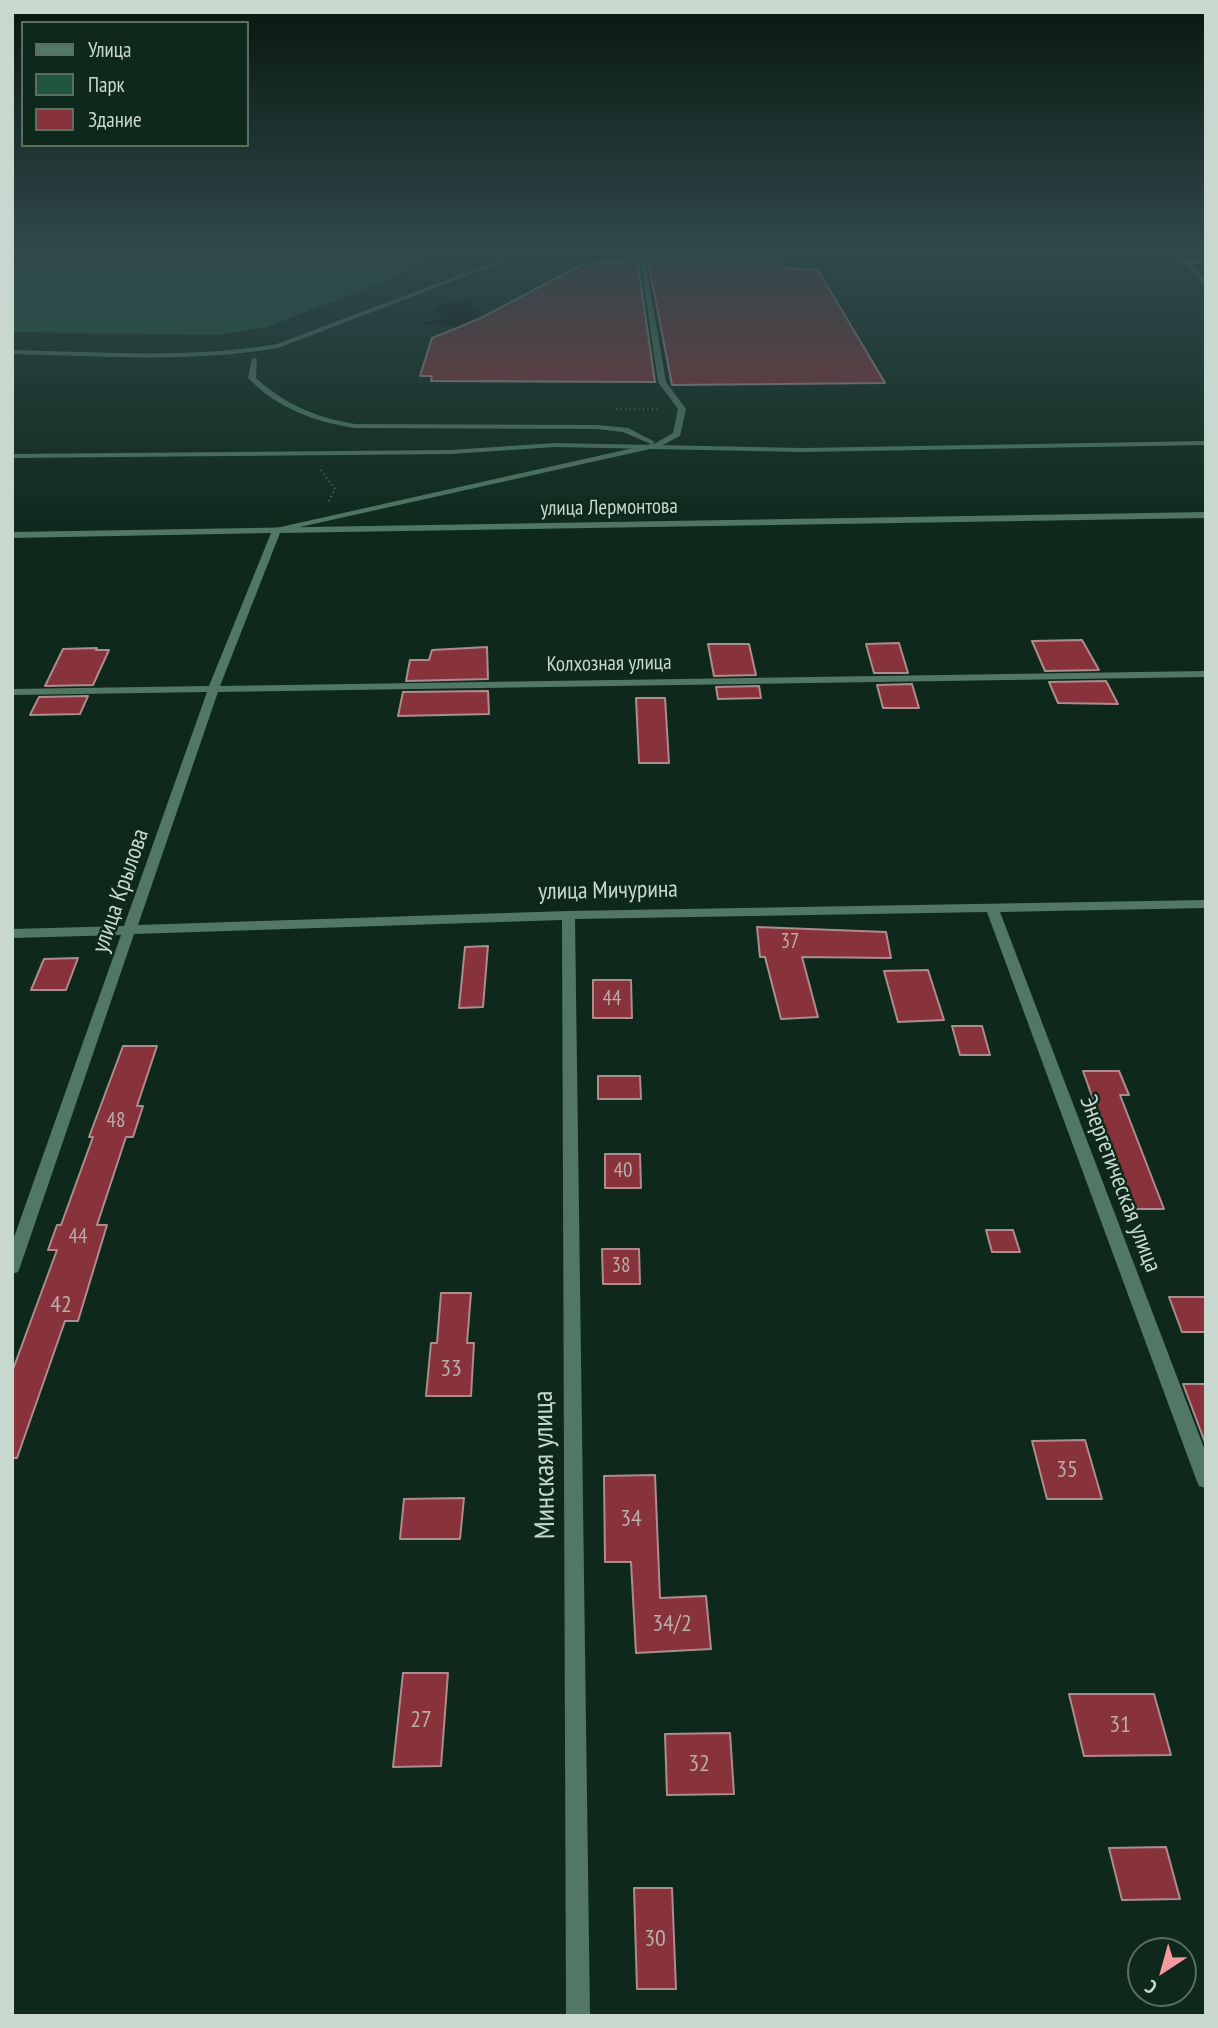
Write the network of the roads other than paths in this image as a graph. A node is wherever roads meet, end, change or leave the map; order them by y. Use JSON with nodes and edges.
{"nodes":[{"id":1,"x":279,"y":346,"type":"edge"},
{"id":2,"x":656,"y":346,"type":"edge"},
{"id":3,"x":12,"y":352,"type":"edge"},
{"id":4,"x":253,"y":355,"type":"junction"},
{"id":5,"x":12,"y":359,"type":"edge"},
{"id":6,"x":1206,"y":443,"type":"edge"},
{"id":7,"x":659,"y":445,"type":"junction"},
{"id":8,"x":12,"y":456,"type":"edge"},
{"id":9,"x":1206,"y":515,"type":"edge"},
{"id":10,"x":276,"y":531,"type":"junction"},
{"id":11,"x":12,"y":535,"type":"edge"},
{"id":12,"x":1206,"y":674,"type":"edge"},
{"id":13,"x":213,"y":690,"type":"junction"},
{"id":14,"x":12,"y":692,"type":"edge"},
{"id":15,"x":1206,"y":904,"type":"edge"},
{"id":16,"x":991,"y":906,"type":"junction"},
{"id":17,"x":568,"y":915,"type":"junction"},
{"id":18,"x":132,"y":930,"type":"junction"},
{"id":19,"x":12,"y":934,"type":"edge"},
{"id":20,"x":12,"y":1267,"type":"edge"},
{"id":21,"x":1206,"y":1479,"type":"edge"},
{"id":22,"x":578,"y":2016,"type":"edge"}],
"edges":[{"from":1,"to":4,"type":"street"},
{"from":2,"to":7,"type":"street"},
{"from":3,"to":4,"type":"street"},
{"from":4,"to":5,"type":"street"},
{"from":4,"to":7,"type":"street"},
{"from":6,"to":7,"type":"street"},
{"from":7,"to":8,"type":"street"},
{"from":7,"to":10,"type":"street"},
{"from":9,"to":10,"type":"street","name":"улица Лермонтова"},
{"from":10,"to":11,"type":"street","name":"улица Лермонтова"},
{"from":10,"to":13,"type":"street","name":"улица Крылова"},
{"from":12,"to":13,"type":"street","name":"Колхозная улица"},
{"from":13,"to":14,"type":"street","name":"Колхозная улица"},
{"from":13,"to":18,"type":"street","name":"улица Крылова"},
{"from":15,"to":16,"type":"street","name":"улица Мичурина"},
{"from":16,"to":17,"type":"street","name":"улица Мичурина"},
{"from":16,"to":21,"type":"street","name":"Энергетическая улица"},
{"from":17,"to":18,"type":"street","name":"улица Мичурина"},
{"from":17,"to":22,"type":"street","name":"Минская улица"},
{"from":18,"to":19,"type":"street","name":"улица Мичурина"},
{"from":18,"to":20,"type":"street","name":"улица Крылова"}]}
